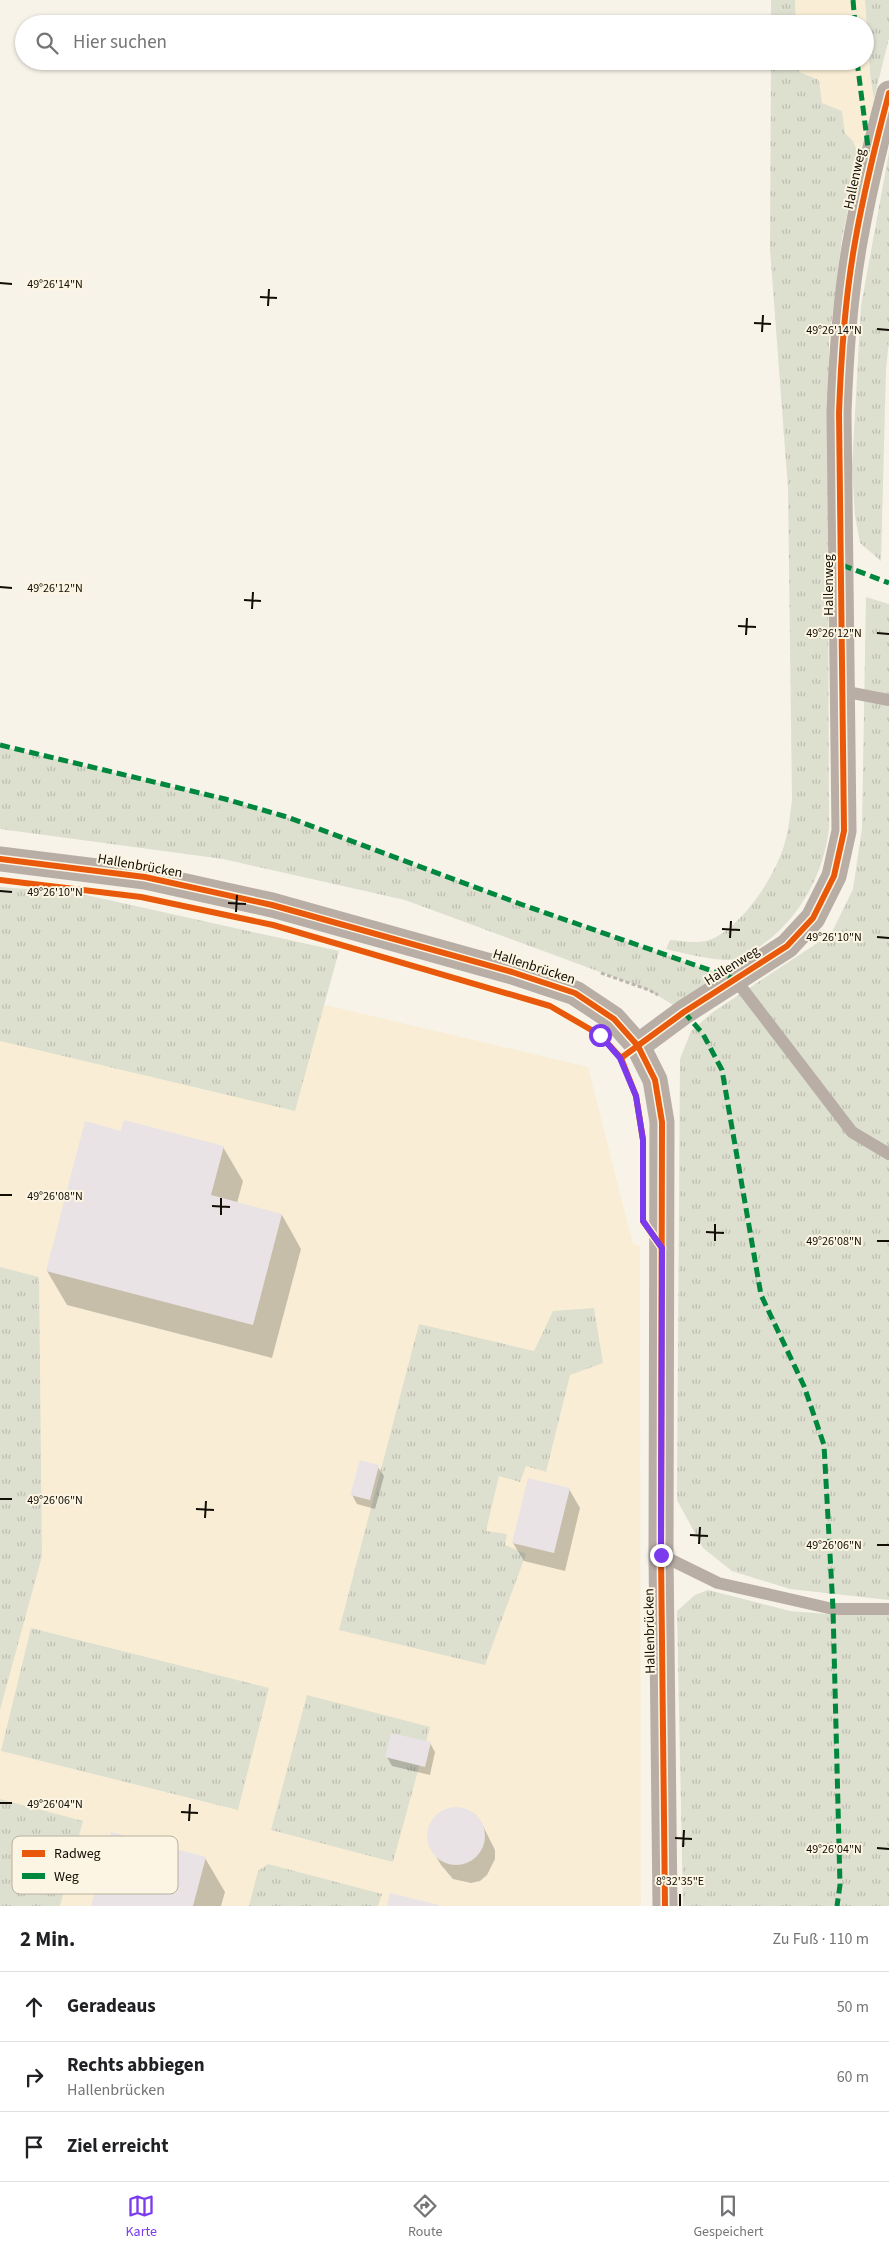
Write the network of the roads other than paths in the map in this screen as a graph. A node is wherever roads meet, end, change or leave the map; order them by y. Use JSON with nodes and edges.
{"nodes":[{"id":1,"x":889,"y":93,"type":"edge"},
{"id":2,"x":842,"y":691,"type":"junction"},
{"id":3,"x":889,"y":700,"type":"edge"},
{"id":4,"x":0,"y":859,"type":"edge"},
{"id":5,"x":735,"y":979,"type":"junction"},
{"id":6,"x":638,"y":1046,"type":"junction"},
{"id":7,"x":889,"y":1154,"type":"edge"},
{"id":8,"x":661,"y":1555,"type":"junction"},
{"id":9,"x":889,"y":1609,"type":"edge"},
{"id":10,"x":665,"y":1906,"type":"edge"}],
"edges":[{"from":1,"to":2,"type":"street","name":"Hallenweg"},
{"from":2,"to":3,"type":"lane"},
{"from":2,"to":5,"type":"street","name":"Hallenweg"},
{"from":4,"to":6,"type":"street","name":"Hallenbrücken"},
{"from":5,"to":6,"type":"street","name":"Hallenweg"},
{"from":5,"to":7,"type":"lane"},
{"from":6,"to":8,"type":"street","name":"Hallenbrücken"},
{"from":8,"to":9,"type":"lane"},
{"from":8,"to":10,"type":"street","name":"Hallenbrücken"}]}
